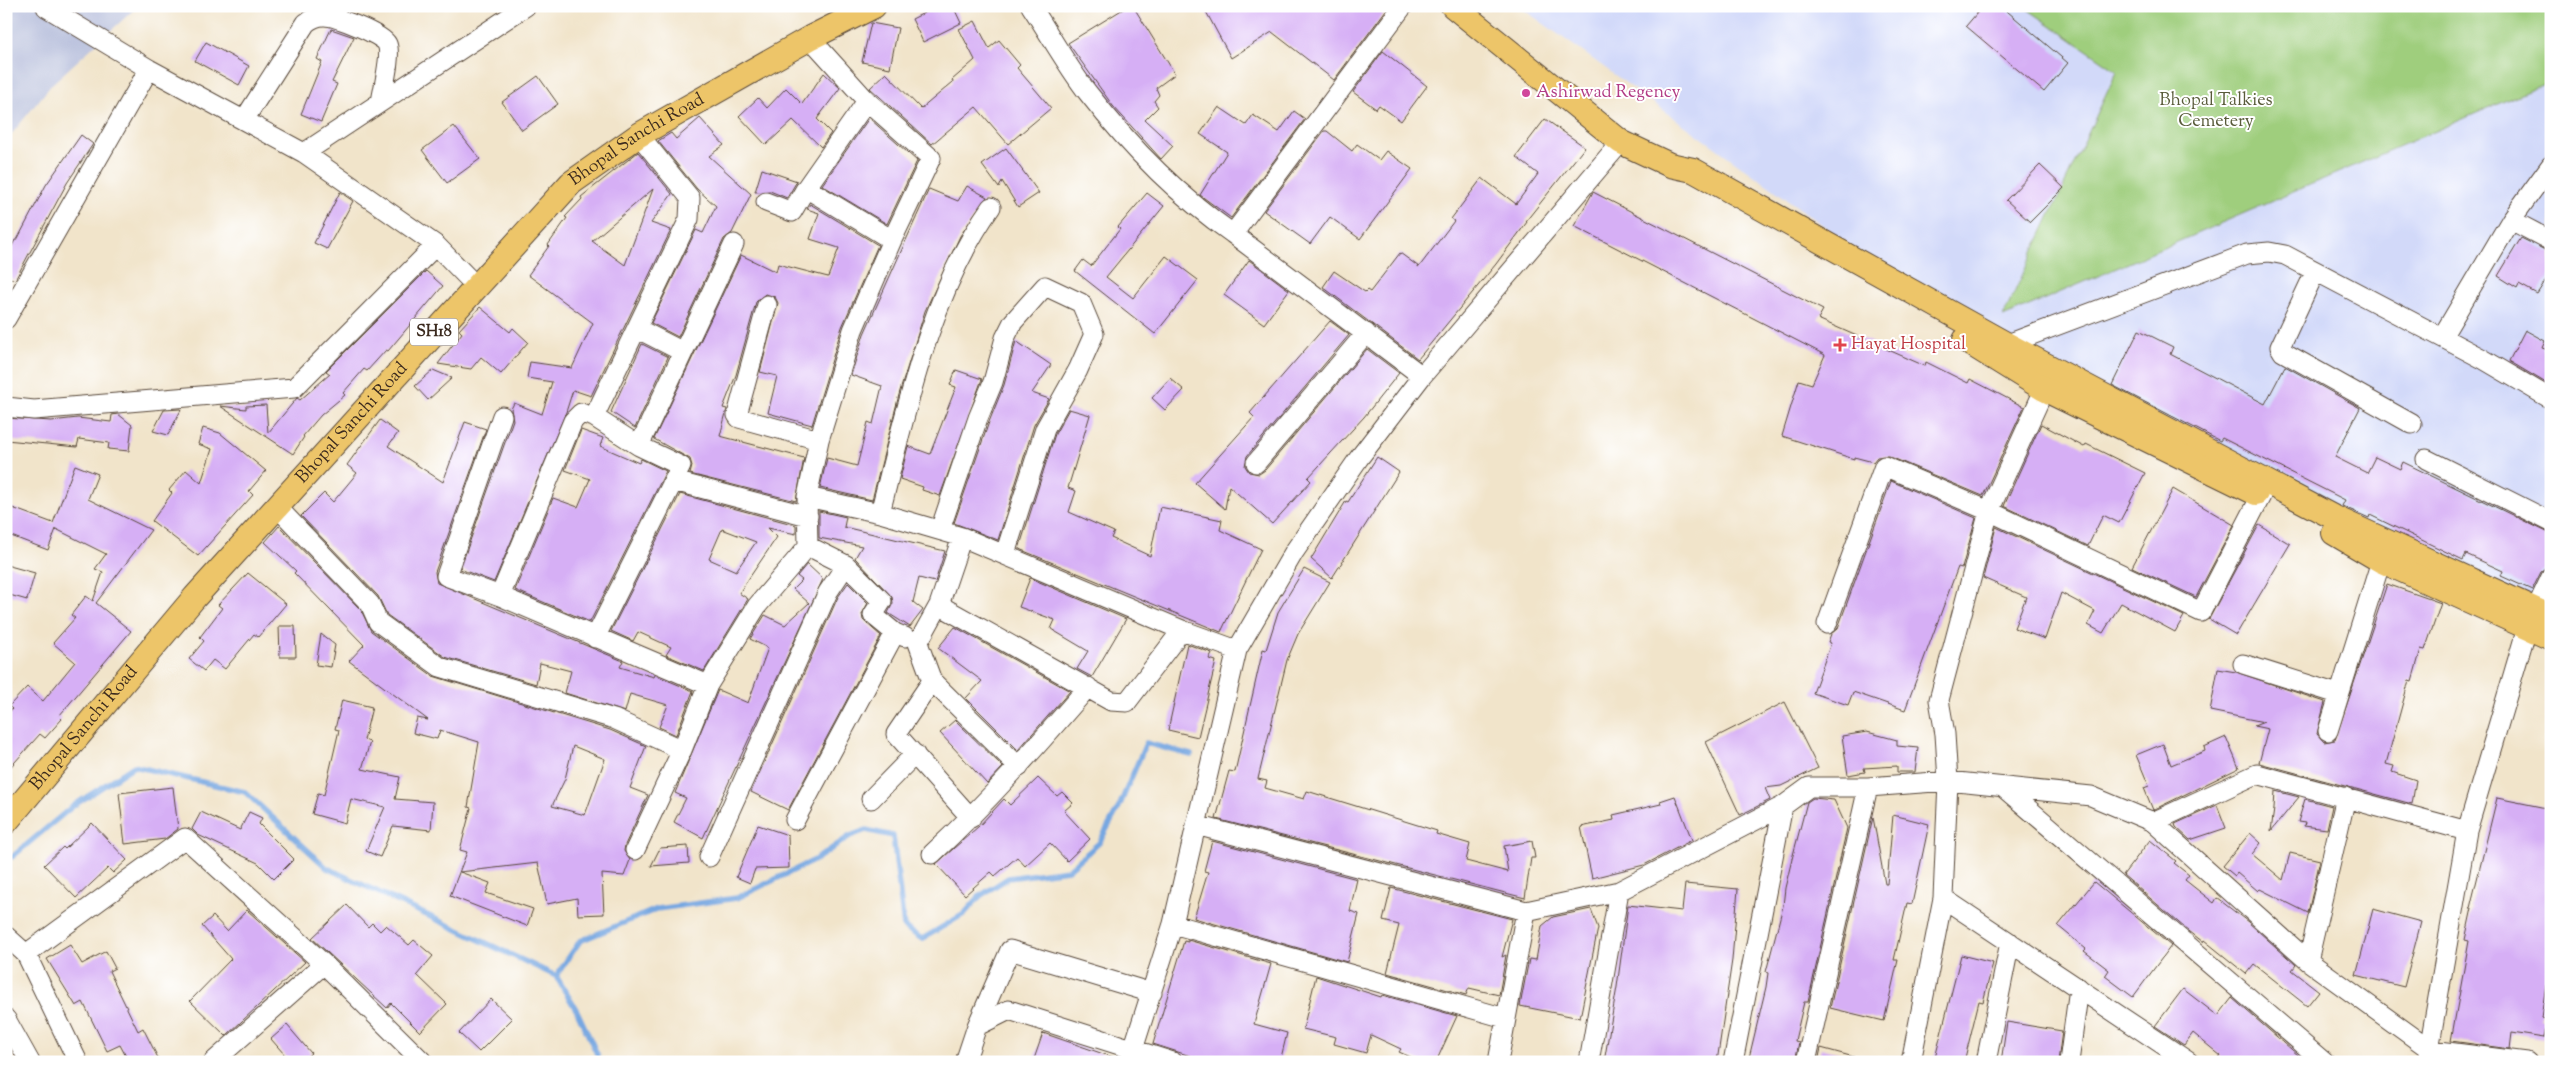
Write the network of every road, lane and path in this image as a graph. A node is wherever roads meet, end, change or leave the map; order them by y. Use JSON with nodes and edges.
{"nodes":[{"id":1,"x":526,"y":6,"type":"edge"},
{"id":2,"x":874,"y":6,"type":"edge"},
{"id":3,"x":1032,"y":6,"type":"edge"},
{"id":4,"x":1403,"y":6,"type":"edge"},
{"id":5,"x":1453,"y":6,"type":"edge"},
{"id":6,"x":46,"y":7,"type":"edge"},
{"id":7,"x":810,"y":38,"type":"junction"},
{"id":8,"x":149,"y":69,"type":"junction"},
{"id":9,"x":867,"y":101,"type":"junction"},
{"id":10,"x":381,"y":102,"type":"junction"},
{"id":11,"x":244,"y":120,"type":"junction"},
{"id":12,"x":639,"y":135,"type":"junction"},
{"id":13,"x":1621,"y":142,"type":"junction"},
{"id":14,"x":304,"y":152,"type":"junction"},
{"id":15,"x":2551,"y":165,"type":"edge"},
{"id":16,"x":806,"y":188,"type":"junction"},
{"id":17,"x":766,"y":202,"type":"dead end"},
{"id":18,"x":991,"y":206,"type":"dead end"},
{"id":19,"x":2511,"y":220,"type":"junction"},
{"id":20,"x":1233,"y":234,"type":"junction"},
{"id":21,"x":892,"y":240,"type":"junction"},
{"id":22,"x":2551,"y":242,"type":"edge"},
{"id":23,"x":734,"y":244,"type":"dead end"},
{"id":24,"x":436,"y":245,"type":"junction"},
{"id":25,"x":2316,"y":272,"type":"junction"},
{"id":26,"x":476,"y":286,"type":"junction"},
{"id":27,"x":767,"y":305,"type":"dead end"},
{"id":28,"x":6,"y":319,"type":"edge"},
{"id":29,"x":638,"y":329,"type":"junction"},
{"id":30,"x":1366,"y":333,"type":"junction"},
{"id":31,"x":2442,"y":337,"type":"junction"},
{"id":32,"x":1996,"y":348,"type":"junction"},
{"id":33,"x":683,"y":352,"type":"junction"},
{"id":34,"x":1422,"y":376,"type":"junction"},
{"id":35,"x":2049,"y":379,"type":"junction"},
{"id":36,"x":2551,"y":399,"type":"edge"},
{"id":37,"x":6,"y":407,"type":"edge"},
{"id":38,"x":502,"y":416,"type":"dead end"},
{"id":39,"x":594,"y":416,"type":"junction"},
{"id":40,"x":2412,"y":424,"type":"dead end"},
{"id":41,"x":819,"y":440,"type":"junction"},
{"id":42,"x":639,"y":446,"type":"junction"},
{"id":43,"x":2426,"y":459,"type":"dead end"},
{"id":44,"x":1256,"y":463,"type":"dead end"},
{"id":45,"x":674,"y":481,"type":"junction"},
{"id":46,"x":2261,"y":496,"type":"junction"},
{"id":47,"x":277,"y":507,"type":"junction"},
{"id":48,"x":808,"y":507,"type":"junction"},
{"id":49,"x":1989,"y":511,"type":"junction"},
{"id":50,"x":880,"y":513,"type":"junction"},
{"id":51,"x":2320,"y":517,"type":"junction"},
{"id":52,"x":2551,"y":522,"type":"edge"},
{"id":53,"x":940,"y":530,"type":"junction"},
{"id":54,"x":962,"y":537,"type":"junction"},
{"id":55,"x":808,"y":546,"type":"junction"},
{"id":56,"x":2384,"y":551,"type":"junction"},
{"id":57,"x":1005,"y":554,"type":"junction"},
{"id":58,"x":846,"y":565,"type":"junction"},
{"id":59,"x":2551,"y":577,"type":"edge"},
{"id":60,"x":500,"y":596,"type":"junction"},
{"id":61,"x":939,"y":605,"type":"junction"},
{"id":62,"x":2538,"y":619,"type":"edge"},
{"id":63,"x":1827,"y":624,"type":"dead end"},
{"id":64,"x":1182,"y":630,"type":"junction"},
{"id":65,"x":895,"y":633,"type":"junction"},
{"id":66,"x":595,"y":638,"type":"junction"},
{"id":67,"x":2551,"y":638,"type":"edge"},
{"id":68,"x":918,"y":643,"type":"junction"},
{"id":69,"x":1236,"y":650,"type":"junction"},
{"id":70,"x":2243,"y":664,"type":"dead end"},
{"id":71,"x":932,"y":681,"type":"junction"},
{"id":72,"x":708,"y":685,"type":"junction"},
{"id":73,"x":1088,"y":687,"type":"junction"},
{"id":74,"x":2338,"y":694,"type":"junction"},
{"id":75,"x":2328,"y":731,"type":"dead end"},
{"id":76,"x":682,"y":750,"type":"junction"},
{"id":77,"x":915,"y":754,"type":"junction"},
{"id":78,"x":1019,"y":767,"type":"junction"},
{"id":79,"x":1948,"y":781,"type":"junction"},
{"id":80,"x":1868,"y":787,"type":"junction"},
{"id":81,"x":2004,"y":788,"type":"junction"},
{"id":82,"x":2346,"y":797,"type":"junction"},
{"id":83,"x":871,"y":799,"type":"dead end"},
{"id":84,"x":1783,"y":806,"type":"junction"},
{"id":85,"x":971,"y":818,"type":"junction"},
{"id":86,"x":795,"y":820,"type":"dead end"},
{"id":87,"x":6,"y":822,"type":"edge"},
{"id":88,"x":2153,"y":822,"type":"junction"},
{"id":89,"x":1196,"y":825,"type":"junction"},
{"id":90,"x":2467,"y":831,"type":"junction"},
{"id":91,"x":635,"y":850,"type":"dead end"},
{"id":92,"x":932,"y":854,"type":"dead end"},
{"id":93,"x":709,"y":857,"type":"dead end"},
{"id":94,"x":1619,"y":892,"type":"junction"},
{"id":95,"x":1943,"y":898,"type":"junction"},
{"id":96,"x":1526,"y":911,"type":"junction"},
{"id":97,"x":1173,"y":924,"type":"junction"},
{"id":98,"x":6,"y":936,"type":"edge"},
{"id":99,"x":2010,"y":942,"type":"junction"},
{"id":100,"x":26,"y":954,"type":"junction"},
{"id":101,"x":2308,"y":961,"type":"junction"},
{"id":102,"x":324,"y":964,"type":"junction"},
{"id":103,"x":2079,"y":988,"type":"junction"},
{"id":104,"x":1152,"y":993,"type":"junction"},
{"id":105,"x":1505,"y":1018,"type":"junction"},
{"id":106,"x":6,"y":1019,"type":"edge"},
{"id":107,"x":977,"y":1026,"type":"junction"},
{"id":108,"x":2168,"y":1054,"type":"edge"},
{"id":109,"x":1131,"y":1056,"type":"edge"},
{"id":110,"x":2429,"y":1056,"type":"edge"},
{"id":111,"x":30,"y":1062,"type":"edge"},
{"id":112,"x":78,"y":1062,"type":"edge"},
{"id":113,"x":214,"y":1062,"type":"edge"},
{"id":114,"x":423,"y":1062,"type":"edge"},
{"id":115,"x":965,"y":1062,"type":"edge"},
{"id":116,"x":1173,"y":1062,"type":"edge"},
{"id":117,"x":1498,"y":1062,"type":"edge"},
{"id":118,"x":1589,"y":1062,"type":"edge"},
{"id":119,"x":1732,"y":1062,"type":"edge"},
{"id":120,"x":1806,"y":1062,"type":"edge"},
{"id":121,"x":1911,"y":1062,"type":"edge"},
{"id":122,"x":1986,"y":1062,"type":"edge"},
{"id":123,"x":2069,"y":1062,"type":"edge"},
{"id":124,"x":2189,"y":1062,"type":"edge"},
{"id":125,"x":2324,"y":1062,"type":"edge"},
{"id":126,"x":2527,"y":1062,"type":"edge"}],
"edges":[{"from":1,"to":10,"type":"street"},
{"from":2,"to":7,"type":"main road","name":"Bhopal Sanchi Road","number":"SH18"},
{"from":3,"to":20,"type":"street"},
{"from":4,"to":20,"type":"street"},
{"from":5,"to":13,"type":"main road"},
{"from":6,"to":8,"type":"street"},
{"from":7,"to":9,"type":"street"},
{"from":7,"to":12,"type":"main road","name":"Bhopal Sanchi Road","number":"SH18"},
{"from":8,"to":11,"type":"street"},
{"from":8,"to":28,"type":"street"},
{"from":9,"to":16,"type":"street"},
{"from":9,"to":21,"type":"street"},
{"from":10,"to":11,"type":"street"},
{"from":10,"to":14,"type":"street"},
{"from":11,"to":14,"type":"street"},
{"from":12,"to":26,"type":"main road","name":"Bhopal Sanchi Road","number":"SH18"},
{"from":12,"to":29,"type":"street"},
{"from":13,"to":32,"type":"main road"},
{"from":13,"to":34,"type":"street"},
{"from":14,"to":24,"type":"street"},
{"from":15,"to":19,"type":"street"},
{"from":16,"to":17,"type":"street"},
{"from":16,"to":21,"type":"street"},
{"from":18,"to":50,"type":"street"},
{"from":19,"to":22,"type":"street"},
{"from":19,"to":31,"type":"street"},
{"from":20,"to":30,"type":"street"},
{"from":21,"to":41,"type":"street"},
{"from":23,"to":33,"type":"street"},
{"from":24,"to":26,"type":"street"},
{"from":24,"to":37,"type":"street"},
{"from":25,"to":31,"type":"street"},
{"from":25,"to":32,"type":"street"},
{"from":25,"to":40,"type":"street"},
{"from":26,"to":47,"type":"main road","name":"Bhopal Sanchi Road","number":"SH18"},
{"from":27,"to":41,"type":"street"},
{"from":29,"to":33,"type":"street"},
{"from":29,"to":39,"type":"street"},
{"from":30,"to":34,"type":"street"},
{"from":30,"to":44,"type":"street"},
{"from":31,"to":36,"type":"street"},
{"from":32,"to":35,"type":"main road"},
{"from":33,"to":42,"type":"street"},
{"from":34,"to":69,"type":"street"},
{"from":35,"to":46,"type":"main road"},
{"from":35,"to":49,"type":"street"},
{"from":35,"to":51,"type":"main road"},
{"from":38,"to":60,"type":"street"},
{"from":39,"to":42,"type":"street"},
{"from":39,"to":60,"type":"street"},
{"from":41,"to":48,"type":"street"},
{"from":42,"to":45,"type":"street"},
{"from":43,"to":52,"type":"street"},
{"from":45,"to":48,"type":"street"},
{"from":45,"to":66,"type":"street"},
{"from":46,"to":49,"type":"street"},
{"from":46,"to":51,"type":"main road"},
{"from":47,"to":76,"type":"street"},
{"from":47,"to":87,"type":"main road","name":"Bhopal Sanchi Road","number":"SH18"},
{"from":48,"to":50,"type":"street"},
{"from":48,"to":55,"type":"street"},
{"from":49,"to":63,"type":"street"},
{"from":49,"to":79,"type":"street"},
{"from":50,"to":53,"type":"street"},
{"from":51,"to":56,"type":"main road"},
{"from":53,"to":54,"type":"street"},
{"from":53,"to":57,"type":"street"},
{"from":54,"to":57,"type":"street"},
{"from":54,"to":61,"type":"street"},
{"from":55,"to":58,"type":"street"},
{"from":55,"to":72,"type":"street"},
{"from":56,"to":62,"type":"main road"},
{"from":56,"to":74,"type":"street"},
{"from":57,"to":64,"type":"street"},
{"from":58,"to":65,"type":"street"},
{"from":58,"to":93,"type":"street"},
{"from":59,"to":62,"type":"street"},
{"from":60,"to":66,"type":"street"},
{"from":61,"to":68,"type":"street"},
{"from":61,"to":73,"type":"street"},
{"from":62,"to":67,"type":"main road"},
{"from":62,"to":90,"type":"street"},
{"from":64,"to":69,"type":"street"},
{"from":64,"to":73,"type":"street"},
{"from":65,"to":68,"type":"street"},
{"from":65,"to":86,"type":"street"},
{"from":66,"to":72,"type":"street"},
{"from":68,"to":71,"type":"street"},
{"from":69,"to":89,"type":"street"},
{"from":70,"to":74,"type":"street"},
{"from":71,"to":77,"type":"street"},
{"from":71,"to":78,"type":"street"},
{"from":72,"to":76,"type":"street"},
{"from":73,"to":78,"type":"street"},
{"from":74,"to":75,"type":"street"},
{"from":76,"to":91,"type":"street"},
{"from":77,"to":83,"type":"street"},
{"from":77,"to":85,"type":"street"},
{"from":78,"to":85,"type":"street"},
{"from":79,"to":80,"type":"street"},
{"from":79,"to":81,"type":"street"},
{"from":79,"to":95,"type":"street"},
{"from":80,"to":84,"type":"street"},
{"from":80,"to":120,"type":"street"},
{"from":81,"to":88,"type":"street"},
{"from":81,"to":125,"type":"street"},
{"from":82,"to":88,"type":"street"},
{"from":82,"to":90,"type":"street"},
{"from":82,"to":101,"type":"street"},
{"from":84,"to":94,"type":"street"},
{"from":84,"to":119,"type":"street"},
{"from":85,"to":92,"type":"street"},
{"from":88,"to":101,"type":"street"},
{"from":89,"to":96,"type":"street"},
{"from":89,"to":97,"type":"street"},
{"from":90,"to":110,"type":"street"},
{"from":94,"to":96,"type":"street"},
{"from":94,"to":118,"type":"street"},
{"from":95,"to":99,"type":"street"},
{"from":95,"to":121,"type":"street"},
{"from":96,"to":105,"type":"street"},
{"from":97,"to":104,"type":"street"},
{"from":97,"to":105,"type":"street"},
{"from":98,"to":100,"type":"street"},
{"from":99,"to":103,"type":"street"},
{"from":99,"to":122,"type":"street"},
{"from":100,"to":102,"type":"street"},
{"from":100,"to":112,"type":"street"},
{"from":101,"to":110,"type":"street"},
{"from":102,"to":113,"type":"street"},
{"from":102,"to":114,"type":"street"},
{"from":103,"to":108,"type":"street"},
{"from":103,"to":123,"type":"street"},
{"from":104,"to":107,"type":"street"},
{"from":104,"to":109,"type":"street"},
{"from":105,"to":117,"type":"street"},
{"from":106,"to":111,"type":"street"},
{"from":107,"to":109,"type":"street"},
{"from":107,"to":115,"type":"street"},
{"from":108,"to":124,"type":"street"},
{"from":109,"to":116,"type":"street"},
{"from":110,"to":126,"type":"street"}]}
